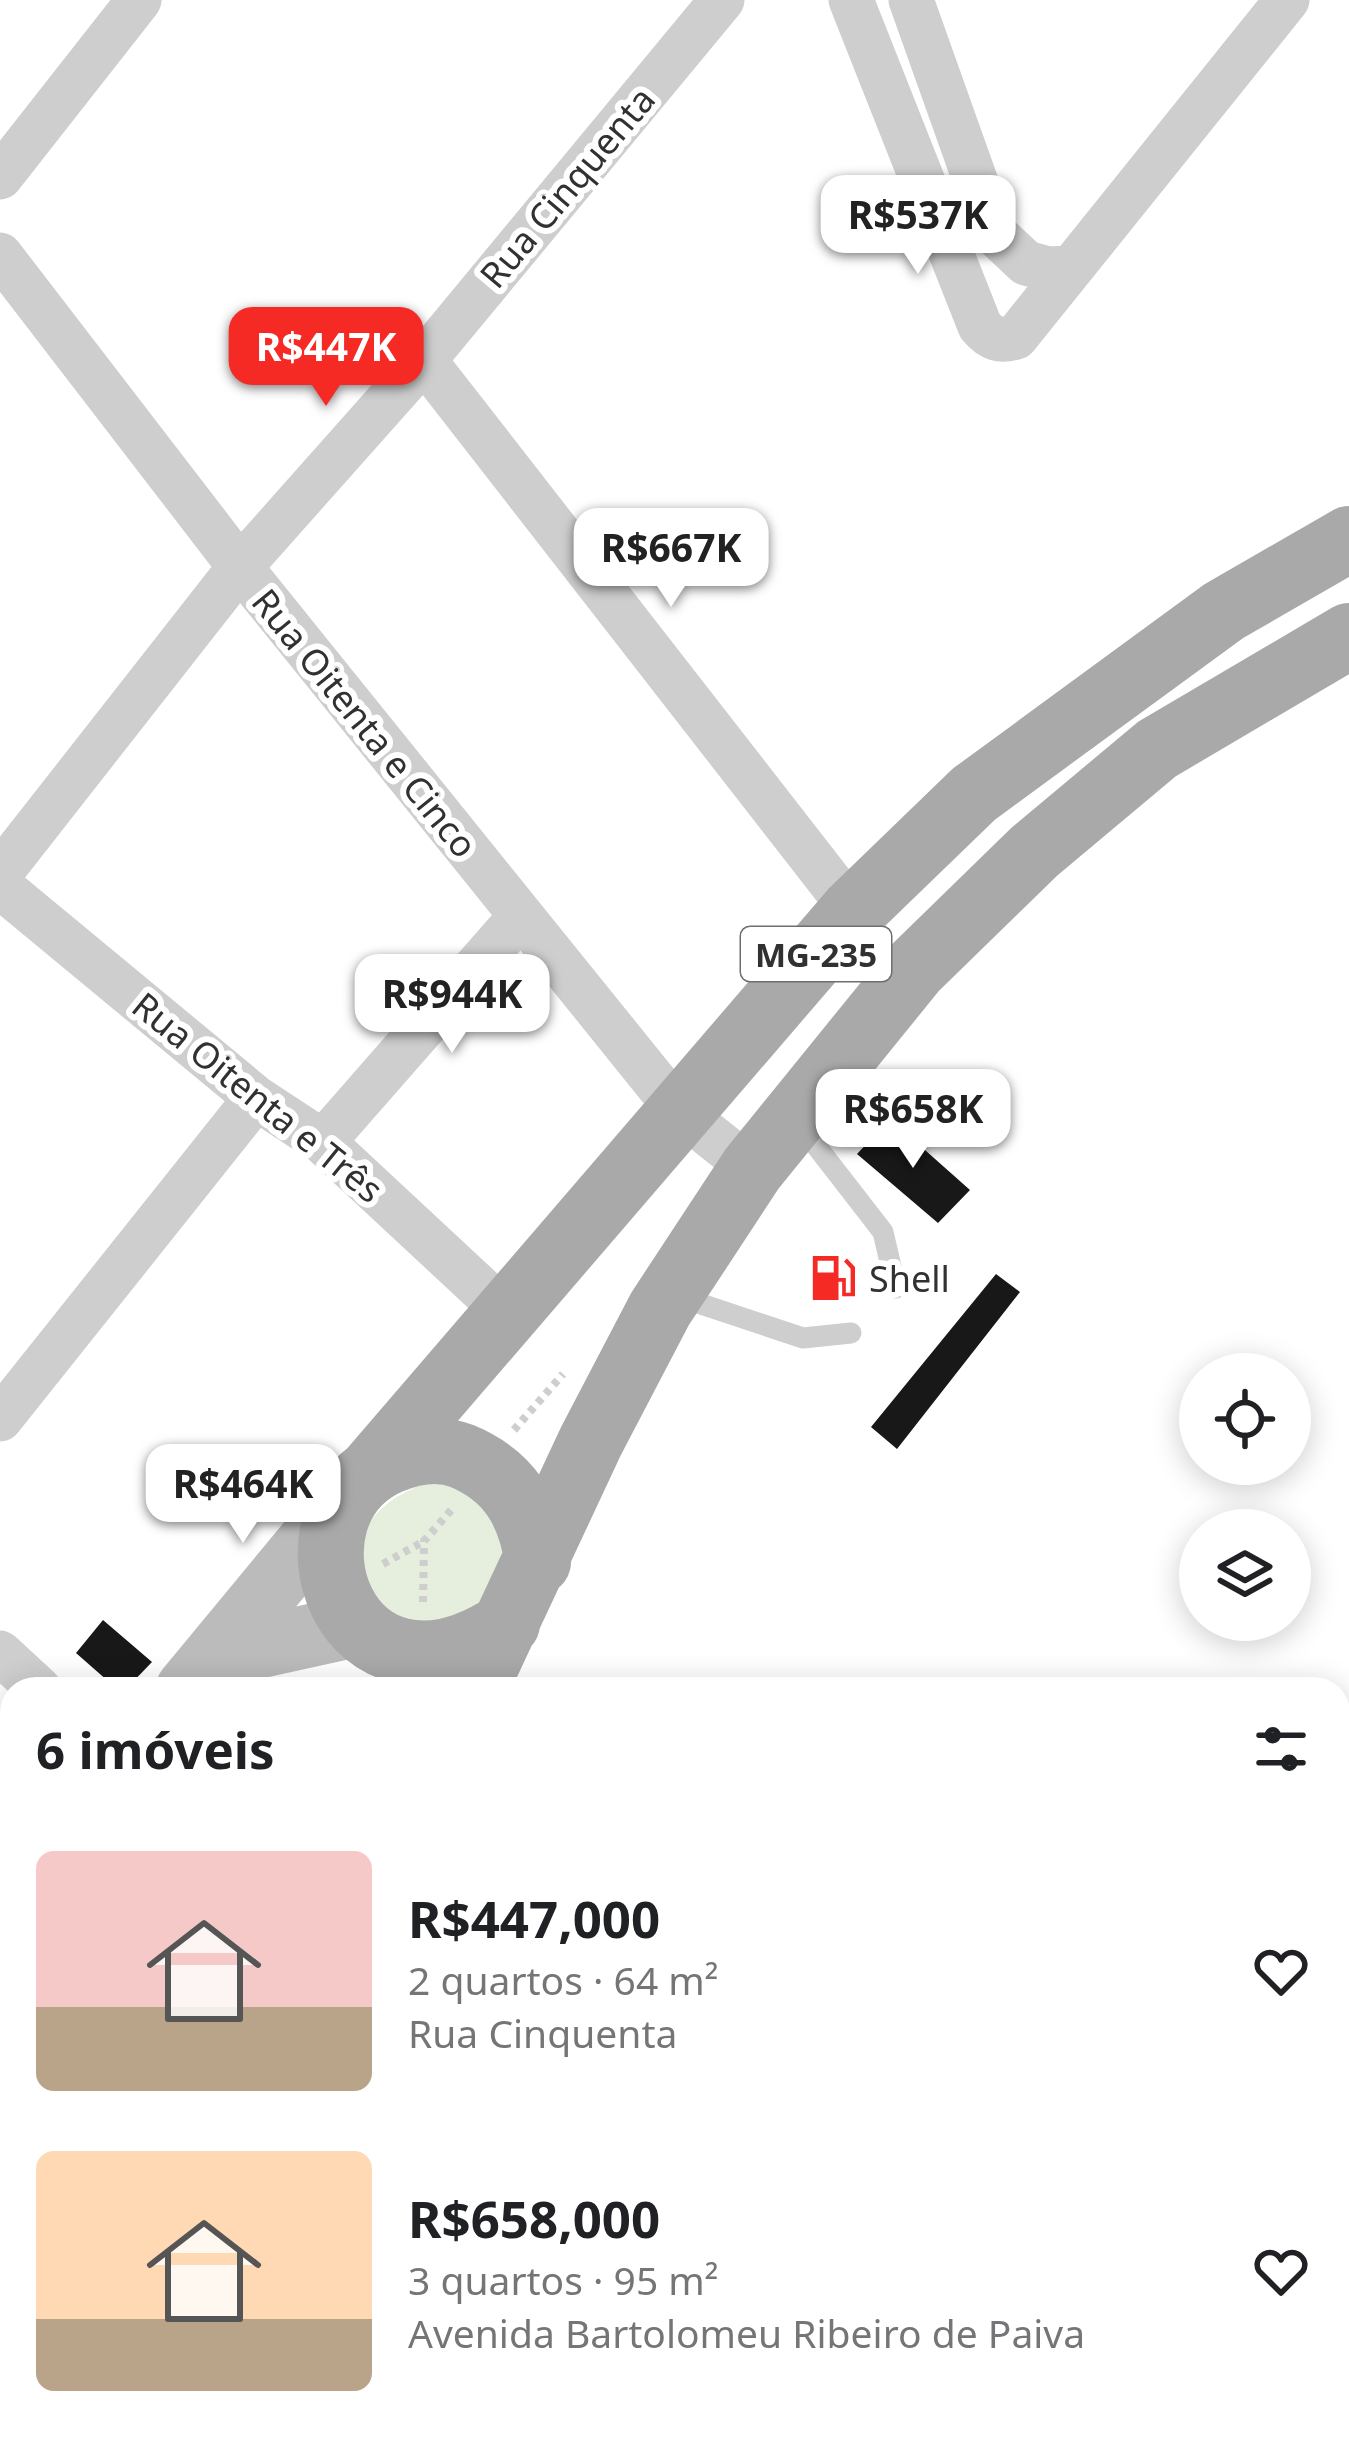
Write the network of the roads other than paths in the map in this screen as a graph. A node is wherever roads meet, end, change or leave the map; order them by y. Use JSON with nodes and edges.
{"nodes":[{"id":1,"x":139,"y":0,"type":"edge"},
{"id":2,"x":722,"y":0,"type":"edge"},
{"id":3,"x":851,"y":0,"type":"edge"},
{"id":4,"x":911,"y":0,"type":"edge"},
{"id":5,"x":1287,"y":0,"type":"edge"},
{"id":6,"x":0,"y":177,"type":"edge"},
{"id":7,"x":0,"y":255,"type":"edge"},
{"id":8,"x":1070,"y":268,"type":"junction"},
{"id":9,"x":424,"y":360,"type":"junction"},
{"id":10,"x":1349,"y":539,"type":"edge"},
{"id":11,"x":240,"y":567,"type":"junction"},
{"id":12,"x":1349,"y":636,"type":"edge"},
{"id":13,"x":0,"y":873,"type":"edge"},
{"id":14,"x":0,"y":886,"type":"edge"},
{"id":15,"x":853,"y":911,"type":"junction"},
{"id":16,"x":520,"y":917,"type":"junction"},
{"id":17,"x":256,"y":1098,"type":"junction"},
{"id":18,"x":678,"y":1110,"type":"junction"},
{"id":19,"x":794,"y":1117,"type":"junction"},
{"id":20,"x":323,"y":1142,"type":"junction"},
{"id":21,"x":752,"y":1169,"type":"junction"},
{"id":22,"x":896,"y":1288,"type":"dead end"},
{"id":23,"x":670,"y":1294,"type":"junction"},
{"id":24,"x":510,"y":1316,"type":"junction"},
{"id":25,"x":851,"y":1333,"type":"dead end"},
{"id":26,"x":0,"y":1419,"type":"edge"},
{"id":27,"x":359,"y":1483,"type":"junction"},
{"id":28,"x":538,"y":1562,"type":"junction"},
{"id":29,"x":507,"y":1624,"type":"junction"},
{"id":30,"x":376,"y":1641,"type":"edge"},
{"id":31,"x":0,"y":1653,"type":"edge"},
{"id":32,"x":202,"y":1672,"type":"edge"},
{"id":33,"x":26,"y":1677,"type":"edge"},
{"id":34,"x":482,"y":1677,"type":"edge"}],
"edges":[{"from":1,"to":6,"type":"street"},
{"from":2,"to":9,"type":"street","name":"Rua Cinquenta"},
{"from":3,"to":8,"type":"street"},
{"from":4,"to":8,"type":"street"},
{"from":5,"to":8,"type":"street"},
{"from":7,"to":11,"type":"street","name":"Rua Oitenta e Cinco"},
{"from":9,"to":11,"type":"street","name":"Rua Cinquenta"},
{"from":9,"to":15,"type":"street"},
{"from":10,"to":15,"type":"main road","number":"MG-235"},
{"from":11,"to":13,"type":"street","name":"Rua Cinquenta"},
{"from":11,"to":16,"type":"street","name":"Rua Oitenta e Cinco"},
{"from":12,"to":19,"type":"main road","number":"MG-235"},
{"from":14,"to":17,"type":"street","name":"Rua Oitenta e Três"},
{"from":15,"to":18,"type":"main road","number":"MG-235"},
{"from":16,"to":18,"type":"street","name":"Rua Oitenta e Cinco"},
{"from":16,"to":20,"type":"street"},
{"from":17,"to":20,"type":"street","name":"Rua Oitenta e Três"},
{"from":17,"to":26,"type":"street"},
{"from":18,"to":21,"type":"street","name":"Rua Oitenta e Cinco"},
{"from":18,"to":24,"type":"main road","number":"MG-235"},
{"from":19,"to":21,"type":"main road","number":"MG-235"},
{"from":19,"to":22,"type":"lane"},
{"from":20,"to":24,"type":"street","name":"Rua Oitenta e Três"},
{"from":21,"to":23,"type":"main road","number":"MG-235"},
{"from":23,"to":25,"type":"lane"},
{"from":23,"to":28,"type":"main road","number":"MG-235"},
{"from":24,"to":27,"type":"main road","number":"MG-235"},
{"from":27,"to":28,"type":"main road"},
{"from":27,"to":30,"type":"main road"},
{"from":27,"to":32,"type":"street"},
{"from":28,"to":29,"type":"main road"},
{"from":29,"to":30,"type":"main road"},
{"from":29,"to":34,"type":"main road"},
{"from":30,"to":32,"type":"street"},
{"from":31,"to":33,"type":"street"}]}
